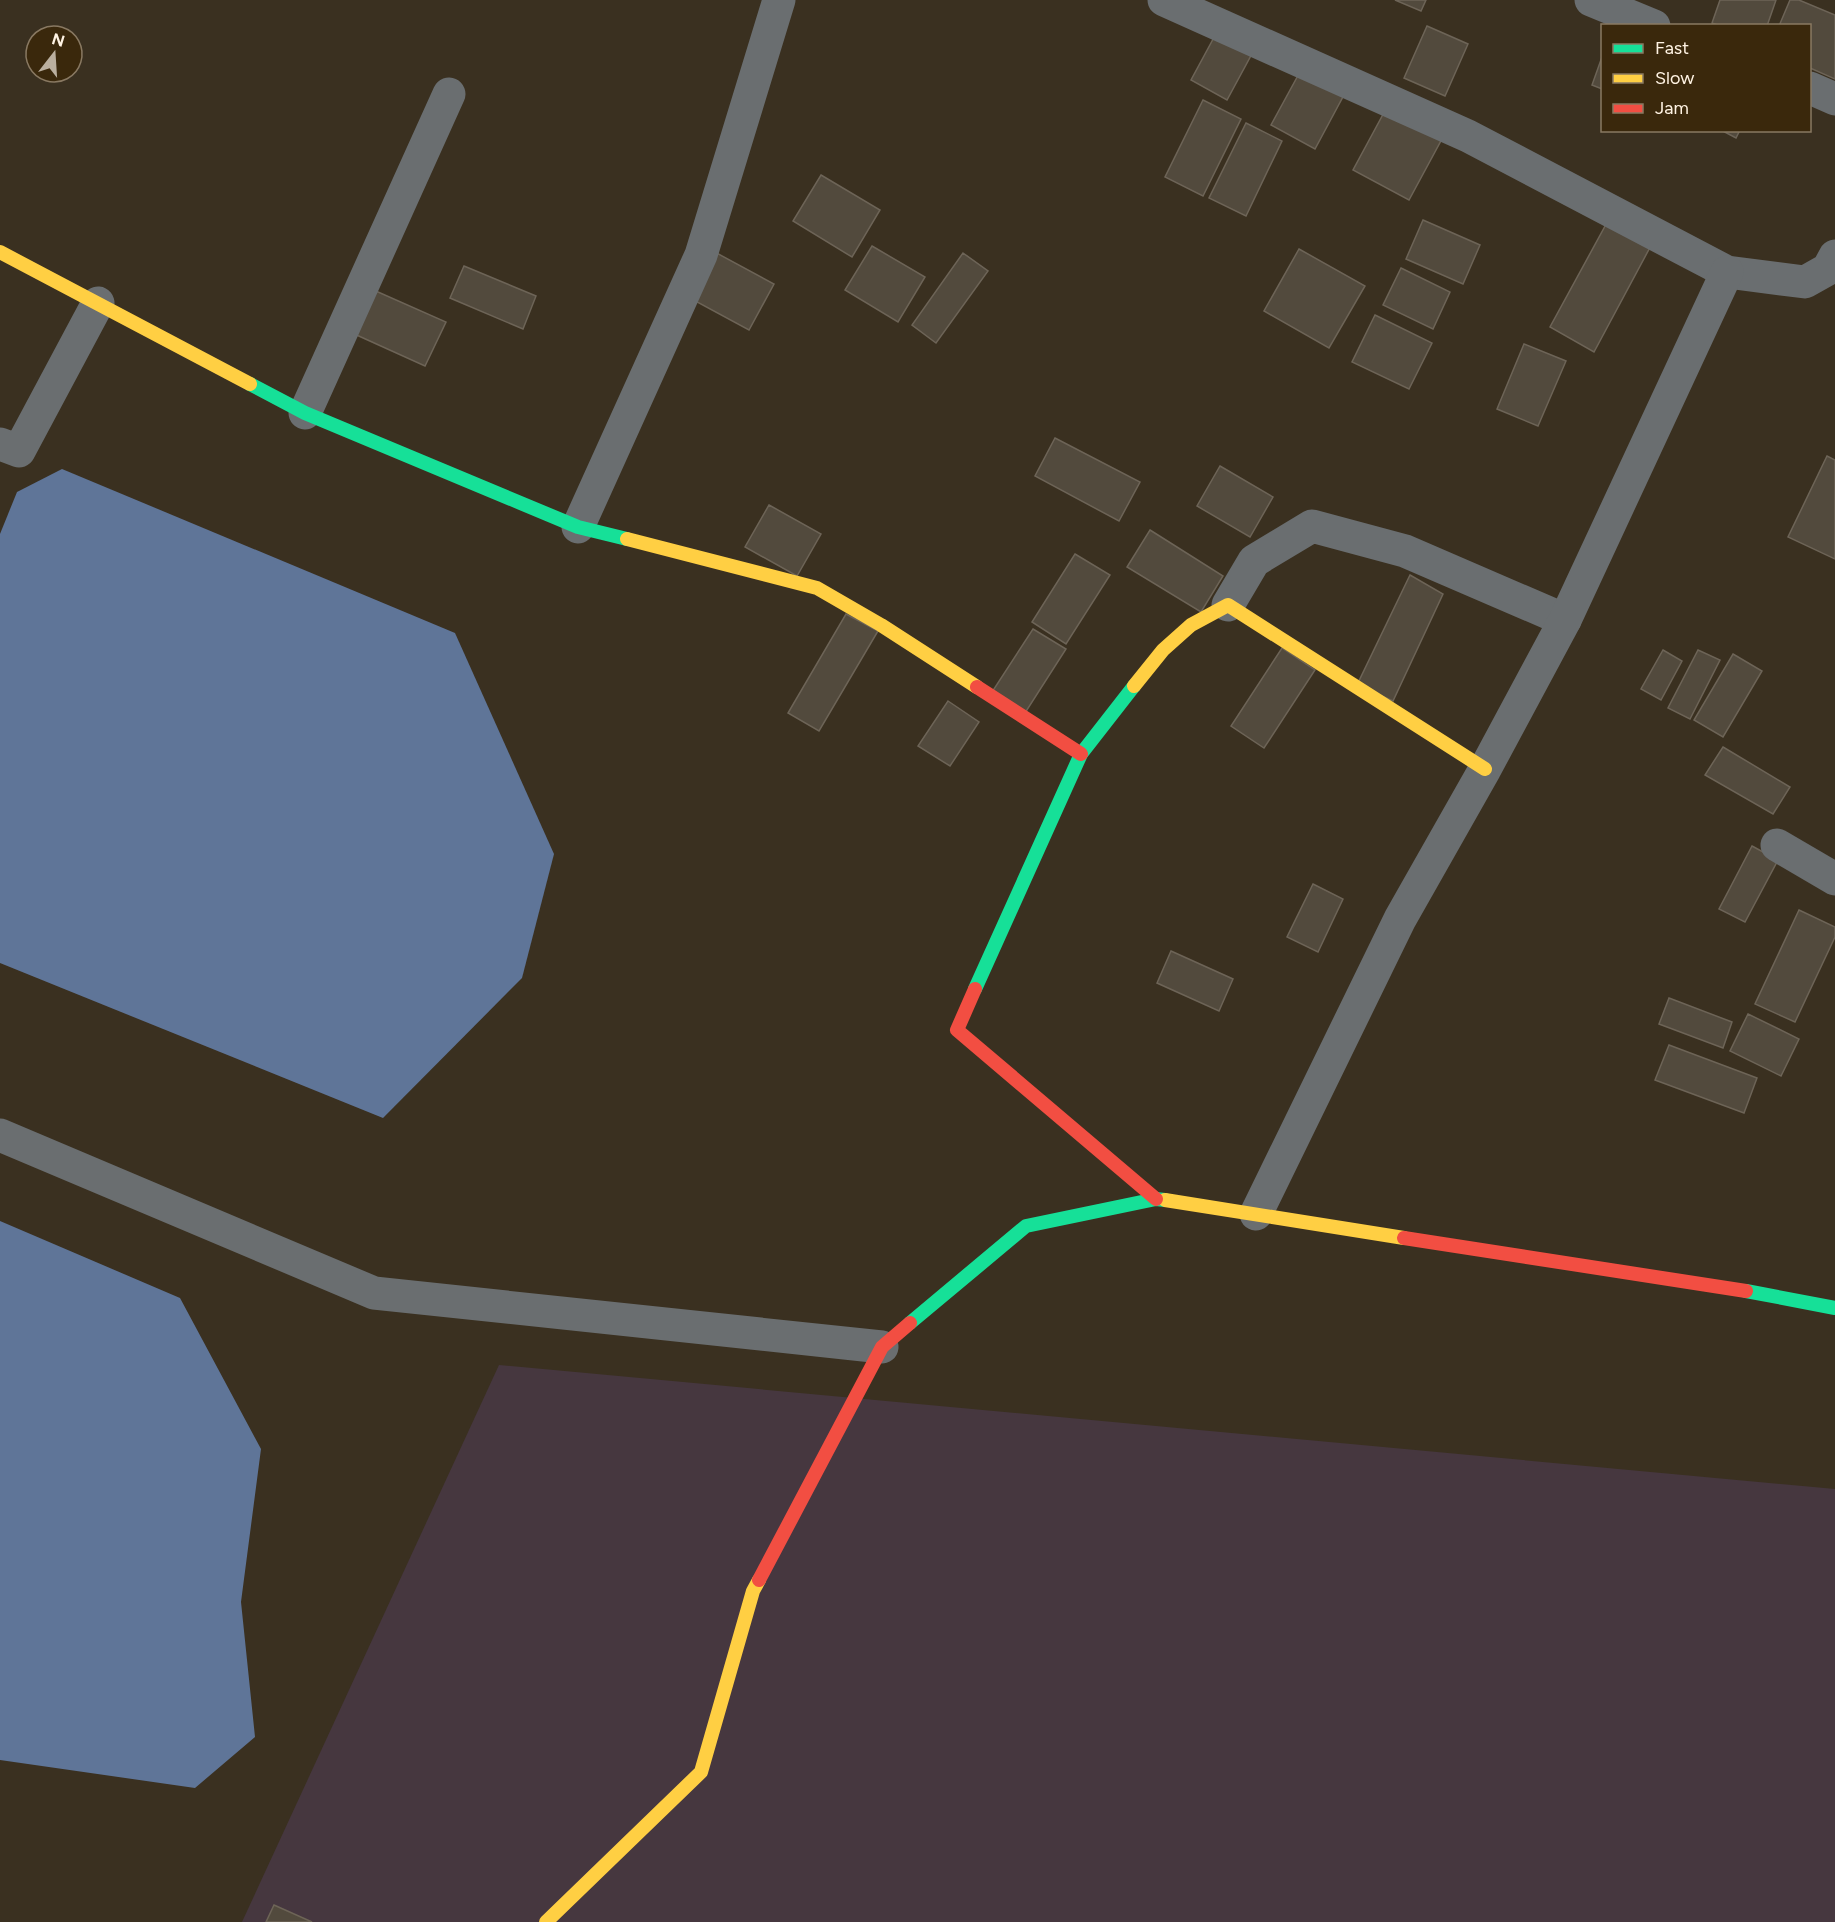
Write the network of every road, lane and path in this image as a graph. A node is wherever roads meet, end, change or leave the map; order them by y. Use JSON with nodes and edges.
{"nodes":[{"id":1,"x":779,"y":0,"type":"edge"},
{"id":2,"x":1164,"y":0,"type":"edge"},
{"id":3,"x":1591,"y":0,"type":"edge"},
{"id":4,"x":1649,"y":24,"type":"edge"},
{"id":5,"x":1811,"y":89,"type":"edge"},
{"id":6,"x":449,"y":94,"type":"dead end"},
{"id":7,"x":1835,"y":99,"type":"edge"},
{"id":8,"x":0,"y":252,"type":"edge"},
{"id":9,"x":1835,"y":256,"type":"edge"},
{"id":10,"x":1727,"y":272,"type":"junction"},
{"id":11,"x":98,"y":303,"type":"junction"},
{"id":12,"x":305,"y":413,"type":"junction"},
{"id":13,"x":0,"y":444,"type":"edge"},
{"id":14,"x":578,"y":526,"type":"junction"},
{"id":15,"x":1228,"y":605,"type":"junction"},
{"id":16,"x":1565,"y":620,"type":"junction"},
{"id":17,"x":1081,"y":754,"type":"junction"},
{"id":18,"x":1485,"y":769,"type":"junction"},
{"id":19,"x":1777,"y":845,"type":"dead end"},
{"id":20,"x":1835,"y":879,"type":"edge"},
{"id":21,"x":0,"y":1135,"type":"edge"},
{"id":22,"x":1156,"y":1199,"type":"junction"},
{"id":23,"x":1256,"y":1214,"type":"junction"},
{"id":24,"x":1835,"y":1308,"type":"edge"},
{"id":25,"x":882,"y":1347,"type":"junction"},
{"id":26,"x":546,"y":1922,"type":"edge"}],
"edges":[{"from":1,"to":14,"type":"street"},
{"from":2,"to":10,"type":"street"},
{"from":3,"to":4,"type":"street"},
{"from":5,"to":7,"type":"street"},
{"from":6,"to":12,"type":"street"},
{"from":8,"to":11,"type":"street"},
{"from":9,"to":10,"type":"street"},
{"from":10,"to":16,"type":"street"},
{"from":11,"to":12,"type":"street"},
{"from":11,"to":13,"type":"street"},
{"from":12,"to":14,"type":"street"},
{"from":14,"to":17,"type":"street"},
{"from":15,"to":16,"type":"street"},
{"from":15,"to":17,"type":"street"},
{"from":15,"to":18,"type":"street"},
{"from":16,"to":18,"type":"street"},
{"from":17,"to":22,"type":"street"},
{"from":18,"to":23,"type":"street"},
{"from":19,"to":20,"type":"street"},
{"from":21,"to":25,"type":"street"},
{"from":22,"to":23,"type":"street"},
{"from":22,"to":25,"type":"street"},
{"from":23,"to":24,"type":"street"},
{"from":25,"to":26,"type":"street"}]}
